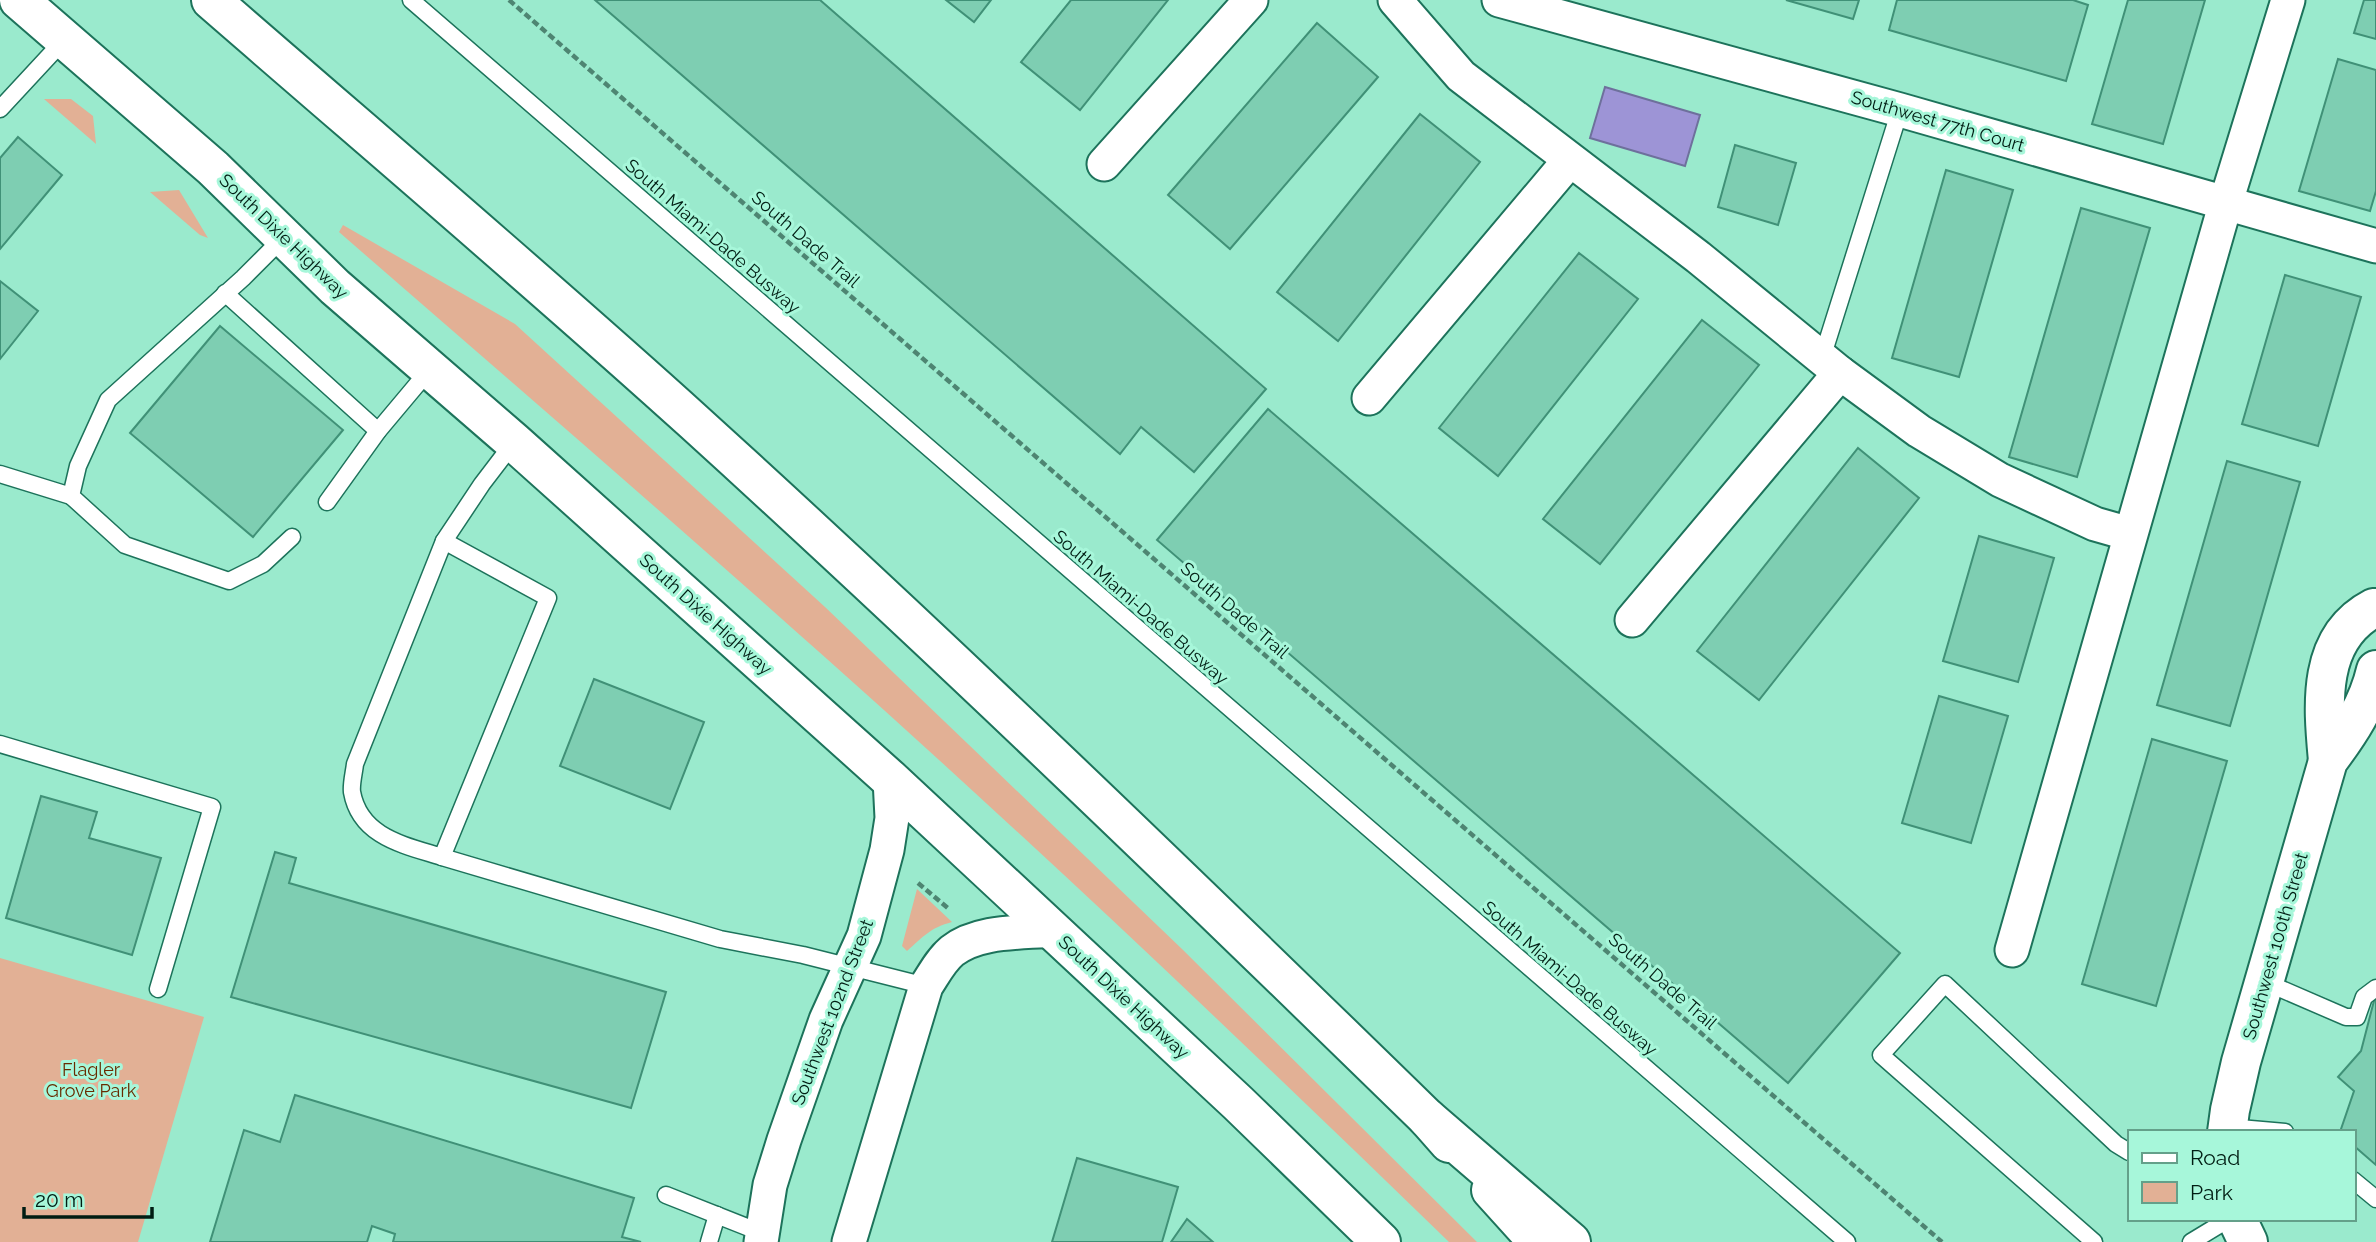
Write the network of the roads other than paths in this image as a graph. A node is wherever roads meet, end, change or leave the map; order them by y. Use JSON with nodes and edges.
{"nodes":[{"id":1,"x":19,"y":0,"type":"edge"},
{"id":2,"x":211,"y":0,"type":"edge"},
{"id":3,"x":411,"y":0,"type":"edge"},
{"id":4,"x":1251,"y":0,"type":"edge"},
{"id":5,"x":1395,"y":0,"type":"edge"},
{"id":6,"x":1499,"y":0,"type":"edge"},
{"id":7,"x":2288,"y":0,"type":"edge"},
{"id":8,"x":64,"y":40,"type":"junction"},
{"id":9,"x":0,"y":109,"type":"edge"},
{"id":10,"x":1900,"y":110,"type":"junction"},
{"id":11,"x":1569,"y":161,"type":"junction"},
{"id":12,"x":1104,"y":164,"type":"dead end"},
{"id":13,"x":2226,"y":202,"type":"junction"},
{"id":14,"x":284,"y":237,"type":"junction"},
{"id":15,"x":2376,"y":246,"type":"edge"},
{"id":16,"x":225,"y":293,"type":"junction"},
{"id":17,"x":1831,"y":366,"type":"junction"},
{"id":18,"x":430,"y":369,"type":"junction"},
{"id":19,"x":1369,"y":398,"type":"dead end"},
{"id":20,"x":378,"y":431,"type":"junction"},
{"id":21,"x":514,"y":442,"type":"junction"},
{"id":22,"x":0,"y":474,"type":"edge"},
{"id":23,"x":71,"y":496,"type":"junction"},
{"id":24,"x":327,"y":502,"type":"dead end"},
{"id":25,"x":2130,"y":534,"type":"junction"},
{"id":26,"x":292,"y":537,"type":"dead end"},
{"id":27,"x":444,"y":541,"type":"junction"},
{"id":28,"x":2375,"y":610,"type":"edge"},
{"id":29,"x":1632,"y":620,"type":"dead end"},
{"id":30,"x":2376,"y":670,"type":"edge"},
{"id":31,"x":0,"y":744,"type":"edge"},
{"id":32,"x":2328,"y":761,"type":"junction"},
{"id":33,"x":890,"y":779,"type":"junction"},
{"id":34,"x":442,"y":857,"type":"junction"},
{"id":35,"x":1053,"y":930,"type":"junction"},
{"id":36,"x":2012,"y":950,"type":"dead end"},
{"id":37,"x":850,"y":967,"type":"junction"},
{"id":38,"x":2265,"y":982,"type":"junction"},
{"id":39,"x":926,"y":986,"type":"junction"},
{"id":40,"x":2376,"y":988,"type":"edge"},
{"id":41,"x":159,"y":989,"type":"dead end"},
{"id":42,"x":1427,"y":1118,"type":"junction"},
{"id":43,"x":2228,"y":1129,"type":"edge"},
{"id":44,"x":2247,"y":1130,"type":"edge"},
{"id":45,"x":2128,"y":1151,"type":"edge"},
{"id":46,"x":2355,"y":1182,"type":"edge"},
{"id":47,"x":666,"y":1195,"type":"dead end"},
{"id":48,"x":2376,"y":1199,"type":"edge"},
{"id":49,"x":717,"y":1215,"type":"junction"},
{"id":50,"x":2226,"y":1221,"type":"edge"},
{"id":51,"x":2238,"y":1221,"type":"edge"},
{"id":52,"x":770,"y":1239,"type":"edge"},
{"id":53,"x":709,"y":1242,"type":"edge"},
{"id":54,"x":849,"y":1242,"type":"edge"},
{"id":55,"x":1381,"y":1242,"type":"edge"},
{"id":56,"x":1538,"y":1242,"type":"edge"},
{"id":57,"x":1571,"y":1242,"type":"edge"},
{"id":58,"x":1847,"y":1242,"type":"edge"},
{"id":59,"x":2094,"y":1242,"type":"edge"},
{"id":60,"x":2191,"y":1242,"type":"edge"},
{"id":61,"x":2248,"y":1242,"type":"edge"}],
"edges":[{"from":1,"to":8,"type":"main road","name":"South Dixie Highway"},
{"from":2,"to":42,"type":"main road"},
{"from":3,"to":58,"type":"lane","name":"South Miami-Dade Busway"},
{"from":4,"to":12,"type":"street"},
{"from":5,"to":11,"type":"street"},
{"from":6,"to":10,"type":"street","name":"Southwest 77th Court"},
{"from":7,"to":13,"type":"street"},
{"from":8,"to":9,"type":"lane"},
{"from":8,"to":14,"type":"main road","name":"South Dixie Highway"},
{"from":10,"to":13,"type":"street","name":"Southwest 77th Court"},
{"from":10,"to":17,"type":"lane"},
{"from":11,"to":17,"type":"street"},
{"from":11,"to":19,"type":"street"},
{"from":13,"to":15,"type":"street","name":"Southwest 77th Court"},
{"from":13,"to":25,"type":"street"},
{"from":14,"to":16,"type":"lane"},
{"from":14,"to":18,"type":"main road","name":"South Dixie Highway"},
{"from":16,"to":20,"type":"lane"},
{"from":16,"to":23,"type":"lane"},
{"from":17,"to":25,"type":"street"},
{"from":17,"to":29,"type":"street"},
{"from":18,"to":20,"type":"lane"},
{"from":18,"to":21,"type":"main road","name":"South Dixie Highway"},
{"from":20,"to":24,"type":"lane"},
{"from":21,"to":27,"type":"lane"},
{"from":21,"to":33,"type":"main road","name":"South Dixie Highway"},
{"from":22,"to":23,"type":"lane"},
{"from":23,"to":26,"type":"lane"},
{"from":25,"to":36,"type":"street"},
{"from":27,"to":34,"type":"lane"},
{"from":27,"to":34,"type":"lane"},
{"from":28,"to":32,"type":"main road","name":"Southwest 100th Street"},
{"from":30,"to":32,"type":"main road","name":"Southwest 100th Street"},
{"from":31,"to":41,"type":"lane"},
{"from":32,"to":38,"type":"main road","name":"Southwest 100th Street"},
{"from":33,"to":35,"type":"main road","name":"South Dixie Highway"},
{"from":33,"to":37,"type":"street","name":"Southwest 102nd Street"},
{"from":34,"to":37,"type":"lane"},
{"from":35,"to":39,"type":"street"},
{"from":35,"to":55,"type":"main road","name":"South Dixie Highway"},
{"from":37,"to":39,"type":"lane"},
{"from":37,"to":52,"type":"street","name":"Southwest 102nd Street"},
{"from":38,"to":40,"type":"lane"},
{"from":38,"to":43,"type":"main road","name":"Southwest 100th Street"},
{"from":39,"to":54,"type":"street"},
{"from":42,"to":56,"type":"main road"},
{"from":42,"to":57,"type":"main road"},
{"from":43,"to":44,"type":"lane"},
{"from":45,"to":59,"type":"lane"},
{"from":46,"to":48,"type":"lane"},
{"from":47,"to":49,"type":"lane"},
{"from":49,"to":52,"type":"lane"},
{"from":49,"to":53,"type":"lane"},
{"from":50,"to":60,"type":"lane"},
{"from":51,"to":61,"type":"main road"}]}
